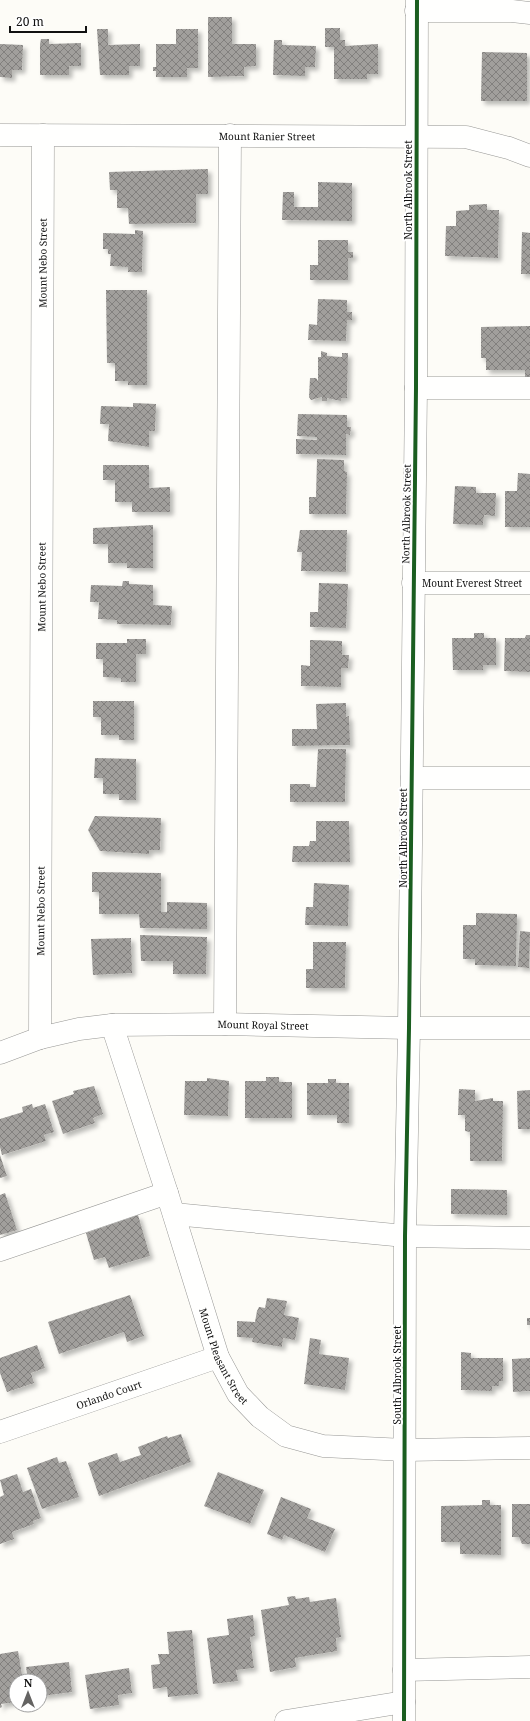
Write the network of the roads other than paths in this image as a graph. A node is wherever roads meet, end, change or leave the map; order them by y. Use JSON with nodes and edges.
{"nodes":[{"id":1,"x":417,"y":6,"type":"edge"},
{"id":2,"x":530,"y":13,"type":"edge"},
{"id":3,"x":0,"y":134,"type":"edge"},
{"id":4,"x":43,"y":135,"type":"junction"},
{"id":5,"x":230,"y":135,"type":"junction"},
{"id":6,"x":416,"y":135,"type":"junction"},
{"id":7,"x":530,"y":156,"type":"edge"},
{"id":8,"x":416,"y":388,"type":"junction"},
{"id":9,"x":530,"y":388,"type":"edge"},
{"id":10,"x":413,"y":583,"type":"junction"},
{"id":11,"x":530,"y":583,"type":"edge"},
{"id":12,"x":412,"y":778,"type":"junction"},
{"id":13,"x":530,"y":778,"type":"edge"},
{"id":14,"x":225,"y":1024,"type":"junction"},
{"id":15,"x":112,"y":1025,"type":"junction"},
{"id":16,"x":409,"y":1028,"type":"junction"},
{"id":17,"x":530,"y":1028,"type":"edge"},
{"id":18,"x":40,"y":1038,"type":"junction"},
{"id":19,"x":0,"y":1053,"type":"edge"},
{"id":20,"x":167,"y":1193,"type":"junction"},
{"id":21,"x":174,"y":1214,"type":"junction"},
{"id":22,"x":405,"y":1236,"type":"junction"},
{"id":23,"x":530,"y":1238,"type":"edge"},
{"id":24,"x":0,"y":1250,"type":"edge"},
{"id":25,"x":218,"y":1358,"type":"junction"},
{"id":26,"x":0,"y":1432,"type":"edge"},
{"id":27,"x":530,"y":1448,"type":"edge"},
{"id":28,"x":405,"y":1450,"type":"junction"},
{"id":29,"x":530,"y":1667,"type":"edge"},
{"id":30,"x":404,"y":1670,"type":"junction"},
{"id":31,"x":404,"y":1712,"type":"edge"},
{"id":32,"x":286,"y":1721,"type":"edge"}],
"edges":[{"from":1,"to":2,"type":"street"},
{"from":1,"to":6,"type":"street","name":"North Albrook Street"},
{"from":3,"to":4,"type":"street","name":"Mount Ranier Street"},
{"from":4,"to":5,"type":"street","name":"Mount Ranier Street"},
{"from":4,"to":18,"type":"street","name":"Mount Nebo Street"},
{"from":5,"to":6,"type":"street","name":"Mount Ranier Street"},
{"from":5,"to":14,"type":"street"},
{"from":6,"to":7,"type":"street","name":"Mount Ranier Street"},
{"from":6,"to":8,"type":"street","name":"North Albrook Street"},
{"from":8,"to":9,"type":"street"},
{"from":8,"to":10,"type":"street","name":"North Albrook Street"},
{"from":10,"to":11,"type":"street","name":"Mount Everest Street"},
{"from":10,"to":12,"type":"street","name":"North Albrook Street"},
{"from":12,"to":13,"type":"street"},
{"from":12,"to":16,"type":"street","name":"North Albrook Street"},
{"from":14,"to":15,"type":"street","name":"Mount Royal Street"},
{"from":14,"to":16,"type":"street","name":"Mount Royal Street"},
{"from":15,"to":18,"type":"street","name":"Mount Royal Street"},
{"from":15,"to":20,"type":"street","name":"Mount Pleasant Street"},
{"from":16,"to":17,"type":"street","name":"Mount Royal Street"},
{"from":16,"to":22,"type":"street","name":"South Albrook Street"},
{"from":18,"to":19,"type":"street","name":"Mount Royal Street"},
{"from":20,"to":21,"type":"street","name":"Mount Pleasant Street"},
{"from":20,"to":24,"type":"street"},
{"from":21,"to":22,"type":"street"},
{"from":21,"to":25,"type":"street","name":"Mount Pleasant Street"},
{"from":22,"to":23,"type":"street"},
{"from":22,"to":28,"type":"street","name":"South Albrook Street"},
{"from":25,"to":26,"type":"street","name":"Orlando Court"},
{"from":25,"to":28,"type":"street","name":"Mount Pleasant Street"},
{"from":27,"to":28,"type":"street","name":"Mount Pleasant Street"},
{"from":28,"to":30,"type":"street","name":"South Albrook Street"},
{"from":29,"to":30,"type":"street"},
{"from":30,"to":31,"type":"street","name":"South Albrook Street"},
{"from":31,"to":32,"type":"street"}]}
